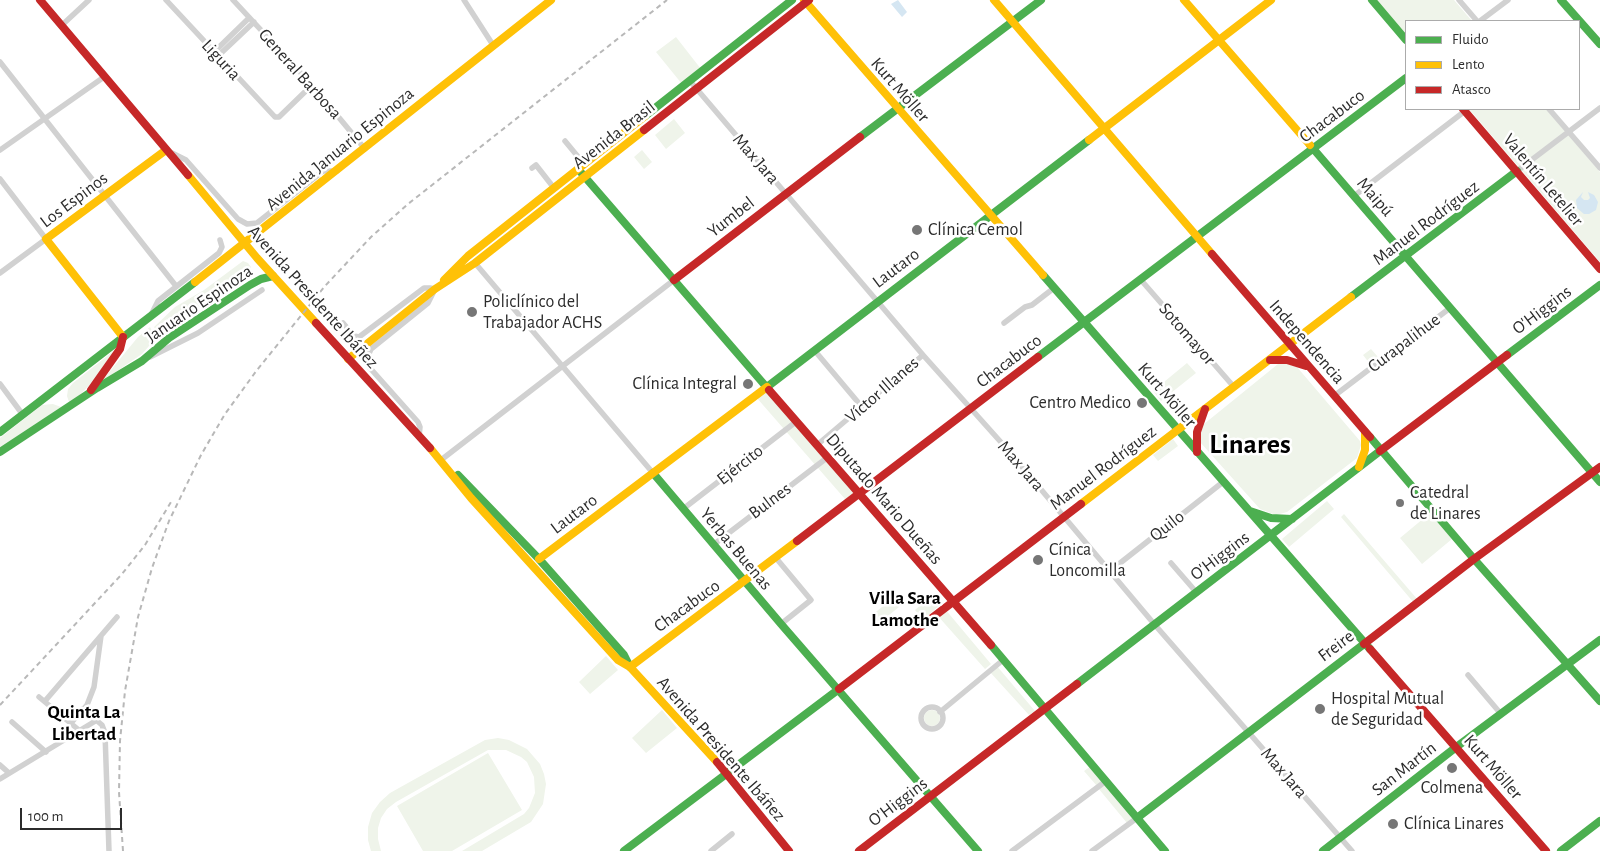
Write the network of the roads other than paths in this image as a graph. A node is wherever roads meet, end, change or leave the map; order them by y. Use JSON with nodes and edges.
{"nodes":[{"id":1,"x":40,"y":0,"type":"edge"},
{"id":2,"x":89,"y":0,"type":"edge"},
{"id":3,"x":233,"y":0,"type":"edge"},
{"id":4,"x":464,"y":0,"type":"edge"},
{"id":5,"x":551,"y":0,"type":"edge"},
{"id":6,"x":792,"y":0,"type":"edge"},
{"id":7,"x":994,"y":0,"type":"edge"},
{"id":8,"x":1041,"y":0,"type":"edge"},
{"id":9,"x":1184,"y":0,"type":"edge"},
{"id":10,"x":1271,"y":0,"type":"edge"},
{"id":11,"x":1372,"y":0,"type":"edge"},
{"id":12,"x":1459,"y":0,"type":"edge"},
{"id":13,"x":1508,"y":0,"type":"edge"},
{"id":14,"x":1561,"y":0,"type":"edge"},
{"id":15,"x":166,"y":1,"type":"edge"},
{"id":16,"x":806,"y":1,"type":"edge"},
{"id":17,"x":252,"y":20,"type":"junction"},
{"id":18,"x":1477,"y":20,"type":"edge"},
{"id":19,"x":1479,"y":20,"type":"edge"},
{"id":20,"x":1579,"y":20,"type":"edge"},
{"id":21,"x":1580,"y":21,"type":"edge"},
{"id":22,"x":1013,"y":22,"type":"junction"},
{"id":23,"x":61,"y":26,"type":"junction"},
{"id":24,"x":1405,"y":39,"type":"edge"},
{"id":25,"x":1219,"y":40,"type":"junction"},
{"id":26,"x":1600,"y":44,"type":"edge"},
{"id":27,"x":493,"y":45,"type":"junction"},
{"id":28,"x":216,"y":54,"type":"junction"},
{"id":29,"x":0,"y":62,"type":"edge"},
{"id":30,"x":104,"y":77,"type":"junction"},
{"id":31,"x":1405,"y":79,"type":"edge"},
{"id":32,"x":690,"y":81,"type":"junction"},
{"id":33,"x":312,"y":85,"type":"junction"},
{"id":34,"x":696,"y":89,"type":"junction"},
{"id":35,"x":1600,"y":108,"type":"edge"},
{"id":36,"x":898,"y":109,"type":"junction"},
{"id":37,"x":1464,"y":110,"type":"edge"},
{"id":38,"x":1551,"y":110,"type":"edge"},
{"id":39,"x":45,"y":119,"type":"junction"},
{"id":40,"x":1104,"y":127,"type":"junction"},
{"id":41,"x":1569,"y":132,"type":"junction"},
{"id":42,"x":565,"y":141,"type":"dead end"},
{"id":43,"x":365,"y":149,"type":"junction"},
{"id":44,"x":1313,"y":149,"type":"junction"},
{"id":45,"x":0,"y":150,"type":"edge"},
{"id":46,"x":166,"y":150,"type":"junction"},
{"id":47,"x":581,"y":167,"type":"junction"},
{"id":48,"x":532,"y":168,"type":"dead end"},
{"id":49,"x":1600,"y":168,"type":"edge"},
{"id":50,"x":337,"y":171,"type":"junction"},
{"id":51,"x":1517,"y":171,"type":"junction"},
{"id":52,"x":585,"y":177,"type":"junction"},
{"id":53,"x":0,"y":179,"type":"edge"},
{"id":54,"x":554,"y":188,"type":"junction"},
{"id":55,"x":786,"y":193,"type":"junction"},
{"id":56,"x":105,"y":195,"type":"junction"},
{"id":57,"x":1354,"y":196,"type":"junction"},
{"id":58,"x":990,"y":216,"type":"junction"},
{"id":59,"x":1197,"y":237,"type":"junction"},
{"id":60,"x":46,"y":239,"type":"junction"},
{"id":61,"x":220,"y":240,"type":"dead end"},
{"id":62,"x":245,"y":244,"type":"junction"},
{"id":63,"x":1406,"y":256,"type":"junction"},
{"id":64,"x":475,"y":263,"type":"junction"},
{"id":65,"x":1600,"y":269,"type":"edge"},
{"id":66,"x":0,"y":273,"type":"edge"},
{"id":67,"x":273,"y":276,"type":"junction"},
{"id":68,"x":674,"y":280,"type":"junction"},
{"id":69,"x":1141,"y":280,"type":"junction"},
{"id":70,"x":1600,"y":285,"type":"edge"},
{"id":71,"x":176,"y":286,"type":"junction"},
{"id":72,"x":1054,"y":288,"type":"junction"},
{"id":73,"x":435,"y":289,"type":"junction"},
{"id":74,"x":262,"y":290,"type":"dead end"},
{"id":75,"x":878,"y":302,"type":"junction"},
{"id":76,"x":1450,"y":308,"type":"junction"},
{"id":77,"x":150,"y":317,"type":"junction"},
{"id":78,"x":1084,"y":322,"type":"junction"},
{"id":79,"x":1004,"y":323,"type":"dead end"},
{"id":80,"x":343,"y":324,"type":"dead end"},
{"id":81,"x":124,"y":337,"type":"junction"},
{"id":82,"x":1290,"y":345,"type":"junction"},
{"id":83,"x":815,"y":351,"type":"junction"},
{"id":84,"x":923,"y":355,"type":"junction"},
{"id":85,"x":348,"y":359,"type":"junction"},
{"id":86,"x":1270,"y":360,"type":"junction"},
{"id":87,"x":142,"y":361,"type":"junction"},
{"id":88,"x":1497,"y":363,"type":"junction"},
{"id":89,"x":562,"y":366,"type":"junction"},
{"id":90,"x":1309,"y":367,"type":"junction"},
{"id":91,"x":0,"y":384,"type":"edge"},
{"id":92,"x":767,"y":387,"type":"junction"},
{"id":93,"x":1234,"y":387,"type":"junction"},
{"id":94,"x":88,"y":394,"type":"junction"},
{"id":95,"x":1334,"y":396,"type":"junction"},
{"id":96,"x":862,"y":408,"type":"junction"},
{"id":97,"x":971,"y":408,"type":"junction"},
{"id":98,"x":1205,"y":409,"type":"junction"},
{"id":99,"x":23,"y":415,"type":"junction"},
{"id":100,"x":797,"y":421,"type":"junction"},
{"id":101,"x":1178,"y":430,"type":"junction"},
{"id":102,"x":0,"y":432,"type":"edge"},
{"id":103,"x":1365,"y":432,"type":"junction"},
{"id":104,"x":419,"y":437,"type":"junction"},
{"id":105,"x":817,"y":445,"type":"junction"},
{"id":106,"x":1381,"y":450,"type":"junction"},
{"id":107,"x":0,"y":452,"type":"edge"},
{"id":108,"x":1197,"y":452,"type":"junction"},
{"id":109,"x":828,"y":457,"type":"junction"},
{"id":110,"x":441,"y":460,"type":"junction"},
{"id":111,"x":1359,"y":467,"type":"junction"},
{"id":112,"x":1600,"y":467,"type":"edge"},
{"id":113,"x":653,"y":473,"type":"junction"},
{"id":114,"x":1592,"y":473,"type":"junction"},
{"id":115,"x":1223,"y":482,"type":"junction"},
{"id":116,"x":1600,"y":482,"type":"edge"},
{"id":117,"x":859,"y":493,"type":"junction"},
{"id":118,"x":683,"y":509,"type":"junction"},
{"id":119,"x":1248,"y":510,"type":"junction"},
{"id":120,"x":1064,"y":516,"type":"junction"},
{"id":121,"x":1292,"y":519,"type":"junction"},
{"id":122,"x":1271,"y":536,"type":"junction"},
{"id":123,"x":713,"y":544,"type":"junction"},
{"id":124,"x":776,"y":558,"type":"junction"},
{"id":125,"x":538,"y":559,"type":"junction"},
{"id":126,"x":1474,"y":559,"type":"junction"},
{"id":127,"x":1171,"y":562,"type":"dead end"},
{"id":128,"x":534,"y":567,"type":"junction"},
{"id":129,"x":1110,"y":571,"type":"junction"},
{"id":130,"x":745,"y":582,"type":"junction"},
{"id":131,"x":1197,"y":593,"type":"junction"},
{"id":132,"x":953,"y":602,"type":"junction"},
{"id":133,"x":118,"y":617,"type":"dead end"},
{"id":134,"x":781,"y":624,"type":"junction"},
{"id":135,"x":1155,"y":625,"type":"junction"},
{"id":136,"x":101,"y":636,"type":"junction"},
{"id":137,"x":1600,"y":640,"type":"edge"},
{"id":138,"x":1364,"y":643,"type":"junction"},
{"id":139,"x":1003,"y":660,"type":"junction"},
{"id":140,"x":1568,"y":664,"type":"junction"},
{"id":141,"x":630,"y":667,"type":"junction"},
{"id":142,"x":1468,"y":675,"type":"dead end"},
{"id":143,"x":838,"y":689,"type":"junction"},
{"id":144,"x":39,"y":697,"type":"dead end"},
{"id":145,"x":45,"y":701,"type":"junction"},
{"id":146,"x":1600,"y":701,"type":"edge"},
{"id":147,"x":1046,"y":708,"type":"junction"},
{"id":148,"x":83,"y":709,"type":"junction"},
{"id":149,"x":940,"y":712,"type":"dead end"},
{"id":150,"x":1501,"y":714,"type":"junction"},
{"id":151,"x":97,"y":720,"type":"junction"},
{"id":152,"x":12,"y":722,"type":"dead end"},
{"id":153,"x":71,"y":723,"type":"junction"},
{"id":154,"x":80,"y":731,"type":"junction"},
{"id":155,"x":1248,"y":732,"type":"junction"},
{"id":156,"x":1455,"y":748,"type":"junction"},
{"id":157,"x":46,"y":752,"type":"junction"},
{"id":158,"x":0,"y":765,"type":"edge"},
{"id":159,"x":9,"y":774,"type":"junction"},
{"id":160,"x":728,"y":774,"type":"junction"},
{"id":161,"x":0,"y":778,"type":"edge"},
{"id":162,"x":1106,"y":781,"type":"junction"},
{"id":163,"x":930,"y":796,"type":"junction"},
{"id":164,"x":1137,"y":818,"type":"junction"},
{"id":165,"x":1600,"y":821,"type":"edge"},
{"id":166,"x":732,"y":834,"type":"dead end"},
{"id":167,"x":1340,"y":838,"type":"junction"},
{"id":168,"x":1574,"y":841,"type":"junction"},
{"id":169,"x":109,"y":851,"type":"edge"},
{"id":170,"x":624,"y":851,"type":"edge"},
{"id":171,"x":711,"y":851,"type":"edge"},
{"id":172,"x":789,"y":851,"type":"edge"},
{"id":173,"x":859,"y":851,"type":"edge"},
{"id":174,"x":978,"y":851,"type":"edge"},
{"id":175,"x":1012,"y":851,"type":"edge"},
{"id":176,"x":1092,"y":851,"type":"edge"},
{"id":177,"x":1165,"y":851,"type":"edge"},
{"id":178,"x":1323,"y":851,"type":"edge"},
{"id":179,"x":1352,"y":851,"type":"edge"},
{"id":180,"x":1546,"y":851,"type":"edge"},
{"id":181,"x":1560,"y":851,"type":"edge"},
{"id":182,"x":1568,"y":851,"type":"edge"}],
"edges":[{"from":1,"to":23,"type":"main road","name":"Avenida Presidente Ibáñez"},
{"from":2,"to":23,"type":"street"},
{"from":3,"to":17,"type":"street","name":"General Barbosa"},
{"from":4,"to":27,"type":"street"},
{"from":5,"to":27,"type":"main road","name":"Avenida Januario Espinoza"},
{"from":6,"to":32,"type":"main road","name":"Avenida Brasil"},
{"from":7,"to":22,"type":"main road","name":"Independencia"},
{"from":8,"to":22,"type":"main road","name":"Yumbel"},
{"from":9,"to":25,"type":"main road","name":"Maipú"},
{"from":10,"to":25,"type":"main road","name":"Lautaro"},
{"from":11,"to":24,"type":"main road"},
{"from":12,"to":18,"type":"street"},
{"from":13,"to":19,"type":"street"},
{"from":14,"to":20,"type":"main road"},
{"from":15,"to":28,"type":"street","name":"Liguria"},
{"from":16,"to":34,"type":"main road","name":"Avenida Brasil"},
{"from":16,"to":36,"type":"main road","name":"Kurt Möller"},
{"from":17,"to":28,"type":"street"},
{"from":17,"to":33,"type":"street","name":"General Barbosa"},
{"from":21,"to":26,"type":"main road"},
{"from":22,"to":36,"type":"main road","name":"Yumbel"},
{"from":22,"to":40,"type":"main road","name":"Independencia"},
{"from":23,"to":30,"type":"main road","name":"Avenida Presidente Ibáñez"},
{"from":25,"to":40,"type":"main road","name":"Lautaro"},
{"from":25,"to":44,"type":"main road","name":"Maipú"},
{"from":27,"to":43,"type":"main road","name":"Avenida Januario Espinoza"},
{"from":28,"to":33,"type":"street","name":"Liguria"},
{"from":29,"to":39,"type":"street"},
{"from":30,"to":39,"type":"street"},
{"from":30,"to":46,"type":"main road","name":"Avenida Presidente Ibáñez"},
{"from":31,"to":44,"type":"main road","name":"Chacabuco"},
{"from":32,"to":34,"type":"street","name":"Max Jara"},
{"from":32,"to":47,"type":"main road","name":"Avenida Brasil"},
{"from":33,"to":43,"type":"street","name":"General Barbosa"},
{"from":34,"to":52,"type":"main road","name":"Avenida Brasil"},
{"from":34,"to":55,"type":"street","name":"Max Jara"},
{"from":35,"to":41,"type":"street","name":"Manuel Rodríguez"},
{"from":36,"to":55,"type":"main road","name":"Yumbel"},
{"from":36,"to":58,"type":"main road","name":"Kurt Möller"},
{"from":37,"to":51,"type":"main road","name":"Valentín Letelier"},
{"from":37,"to":57,"type":"street"},
{"from":38,"to":41,"type":"street"},
{"from":39,"to":45,"type":"street"},
{"from":39,"to":56,"type":"street"},
{"from":40,"to":58,"type":"main road","name":"Lautaro"},
{"from":40,"to":59,"type":"main road","name":"Independencia"},
{"from":41,"to":49,"type":"street"},
{"from":41,"to":51,"type":"street","name":"Manuel Rodríguez"},
{"from":42,"to":47,"type":"street"},
{"from":43,"to":50,"type":"main road","name":"Avenida Januario Espinoza"},
{"from":44,"to":57,"type":"main road","name":"Maipú"},
{"from":44,"to":59,"type":"main road","name":"Chacabuco"},
{"from":46,"to":50,"type":"street","name":"Avenida Presidente Ibáñez"},
{"from":46,"to":56,"type":"main road","name":"Los Espinos"},
{"from":46,"to":62,"type":"main road","name":"Avenida Presidente Ibáñez"},
{"from":47,"to":52,"type":"main road","name":"Diputado Mario Dueñas"},
{"from":47,"to":54,"type":"main road","name":"Avenida Brasil"},
{"from":48,"to":54,"type":"street"},
{"from":50,"to":62,"type":"main road","name":"Avenida Januario Espinoza"},
{"from":51,"to":63,"type":"main road","name":"Manuel Rodríguez"},
{"from":51,"to":65,"type":"main road","name":"Valentín Letelier"},
{"from":52,"to":64,"type":"main road","name":"Avenida Brasil"},
{"from":52,"to":68,"type":"main road","name":"Diputado Mario Dueñas"},
{"from":53,"to":60,"type":"street"},
{"from":54,"to":73,"type":"main road","name":"Avenida Brasil"},
{"from":55,"to":68,"type":"main road","name":"Yumbel"},
{"from":55,"to":75,"type":"street","name":"Max Jara"},
{"from":56,"to":60,"type":"main road","name":"Los Espinos"},
{"from":56,"to":71,"type":"street"},
{"from":57,"to":63,"type":"main road","name":"Maipú"},
{"from":58,"to":72,"type":"main road","name":"Kurt Möller"},
{"from":58,"to":75,"type":"main road","name":"Lautaro"},
{"from":59,"to":69,"type":"main road","name":"Chacabuco"},
{"from":59,"to":82,"type":"main road","name":"Independencia"},
{"from":60,"to":66,"type":"street","name":"Los Espinos"},
{"from":60,"to":81,"type":"main road"},
{"from":61,"to":71,"type":"street","name":"Januario Espinoza"},
{"from":62,"to":67,"type":"main road","name":"Avenida Presidente Ibáñez"},
{"from":62,"to":77,"type":"main road","name":"Avenida Januario Espinoza"},
{"from":63,"to":76,"type":"main road","name":"Maipú"},
{"from":63,"to":82,"type":"main road","name":"Manuel Rodríguez"},
{"from":64,"to":73,"type":"main road","name":"Avenida Brasil"},
{"from":64,"to":89,"type":"street","name":"Yerbas Buenas"},
{"from":67,"to":85,"type":"main road","name":"Avenida Presidente Ibáñez"},
{"from":67,"to":87,"type":"main road","name":"Januario Espinoza"},
{"from":68,"to":89,"type":"street","name":"Yumbel"},
{"from":68,"to":92,"type":"main road","name":"Diputado Mario Dueñas"},
{"from":69,"to":78,"type":"main road","name":"Chacabuco"},
{"from":69,"to":93,"type":"street","name":"Sotomayor"},
{"from":70,"to":88,"type":"main road","name":"O'Higgins"},
{"from":71,"to":77,"type":"street","name":"Januario Espinoza"},
{"from":72,"to":78,"type":"main road","name":"Kurt Möller"},
{"from":72,"to":79,"type":"street"},
{"from":73,"to":80,"type":"street"},
{"from":73,"to":85,"type":"main road","name":"Avenida Brasil"},
{"from":73,"to":104,"type":"street"},
{"from":74,"to":87,"type":"street","name":"Januario Espinoza"},
{"from":75,"to":83,"type":"main road","name":"Lautaro"},
{"from":75,"to":84,"type":"street","name":"Max Jara"},
{"from":76,"to":88,"type":"main road","name":"Maipú"},
{"from":76,"to":95,"type":"street","name":"Curapalihue"},
{"from":77,"to":81,"type":"main road","name":"Avenida Januario Espinoza"},
{"from":78,"to":97,"type":"main road","name":"Chacabuco"},
{"from":78,"to":101,"type":"main road","name":"Kurt Möller"},
{"from":81,"to":94,"type":"main road","name":"Avenida Januario Espinoza"},
{"from":81,"to":99,"type":"main road","name":"Avenida Januario Espinoza"},
{"from":82,"to":86,"type":"main road","name":"Manuel Rodríguez"},
{"from":82,"to":90,"type":"main road","name":"Independencia"},
{"from":83,"to":92,"type":"main road","name":"Lautaro"},
{"from":83,"to":96,"type":"street"},
{"from":84,"to":96,"type":"street","name":"Víctor Illanes"},
{"from":84,"to":97,"type":"street","name":"Max Jara"},
{"from":85,"to":104,"type":"main road","name":"Avenida Presidente Ibáñez"},
{"from":86,"to":90,"type":"main road"},
{"from":86,"to":93,"type":"main road","name":"Manuel Rodríguez"},
{"from":87,"to":94,"type":"main road","name":"Januario Espinoza"},
{"from":88,"to":106,"type":"main road","name":"O'Higgins"},
{"from":88,"to":114,"type":"main road","name":"Maipú"},
{"from":89,"to":110,"type":"street","name":"Yumbel"},
{"from":89,"to":113,"type":"street","name":"Yerbas Buenas"},
{"from":90,"to":95,"type":"main road","name":"Independencia"},
{"from":91,"to":99,"type":"street"},
{"from":92,"to":100,"type":"main road","name":"Diputado Mario Dueñas"},
{"from":92,"to":113,"type":"main road","name":"Lautaro"},
{"from":93,"to":98,"type":"main road","name":"Manuel Rodríguez"},
{"from":94,"to":107,"type":"main road","name":"Avenida Januario Espinoza"},
{"from":95,"to":103,"type":"main road","name":"Independencia"},
{"from":96,"to":105,"type":"street","name":"Víctor Illanes"},
{"from":97,"to":117,"type":"main road","name":"Chacabuco"},
{"from":97,"to":120,"type":"street","name":"Max Jara"},
{"from":98,"to":101,"type":"main road","name":"Manuel Rodríguez"},
{"from":98,"to":108,"type":"main road"},
{"from":99,"to":102,"type":"main road","name":"Avenida Januario Espinoza"},
{"from":100,"to":105,"type":"main road","name":"Diputado Mario Dueñas"},
{"from":100,"to":118,"type":"street","name":"Ejército"},
{"from":101,"to":108,"type":"main road","name":"Kurt Möller"},
{"from":101,"to":120,"type":"main road","name":"Manuel Rodríguez"},
{"from":103,"to":106,"type":"main road","name":"Independencia"},
{"from":103,"to":111,"type":"main road"},
{"from":104,"to":110,"type":"main road","name":"Avenida Presidente Ibáñez"},
{"from":105,"to":109,"type":"main road","name":"Diputado Mario Dueñas"},
{"from":106,"to":111,"type":"main road","name":"O'Higgins"},
{"from":106,"to":126,"type":"main road","name":"Independencia"},
{"from":108,"to":115,"type":"main road","name":"Kurt Möller"},
{"from":109,"to":117,"type":"main road","name":"Diputado Mario Dueñas"},
{"from":109,"to":123,"type":"street","name":"Bulnes"},
{"from":110,"to":125,"type":"main road","name":"Avenida Presidente Ibáñez"},
{"from":110,"to":128,"type":"main road","name":"Avenida Presidente Ibáñez"},
{"from":111,"to":121,"type":"main road","name":"O'Higgins"},
{"from":112,"to":114,"type":"main road","name":"Freire"},
{"from":113,"to":118,"type":"main road","name":"Yerbas Buenas"},
{"from":113,"to":125,"type":"main road","name":"Lautaro"},
{"from":114,"to":116,"type":"main road","name":"Maipú"},
{"from":114,"to":126,"type":"main road","name":"Freire"},
{"from":115,"to":119,"type":"main road","name":"Kurt Möller"},
{"from":115,"to":129,"type":"street","name":"Quilo"},
{"from":117,"to":124,"type":"main road","name":"Chacabuco"},
{"from":117,"to":132,"type":"main road","name":"Diputado Mario Dueñas"},
{"from":118,"to":123,"type":"main road","name":"Yerbas Buenas"},
{"from":119,"to":121,"type":"main road"},
{"from":119,"to":122,"type":"main road","name":"Kurt Möller"},
{"from":120,"to":129,"type":"street","name":"Max Jara"},
{"from":120,"to":132,"type":"main road","name":"Manuel Rodríguez"},
{"from":121,"to":122,"type":"main road","name":"O'Higgins"},
{"from":122,"to":131,"type":"main road","name":"O'Higgins"},
{"from":122,"to":138,"type":"main road","name":"Kurt Möller"},
{"from":123,"to":130,"type":"main road","name":"Yerbas Buenas"},
{"from":124,"to":130,"type":"main road","name":"Chacabuco"},
{"from":124,"to":134,"type":"street"},
{"from":125,"to":128,"type":"main road"},
{"from":125,"to":141,"type":"main road","name":"Avenida Presidente Ibáñez"},
{"from":126,"to":138,"type":"main road","name":"Freire"},
{"from":126,"to":140,"type":"main road","name":"Independencia"},
{"from":127,"to":131,"type":"street"},
{"from":128,"to":141,"type":"main road","name":"Avenida Presidente Ibáñez"},
{"from":129,"to":135,"type":"street","name":"Max Jara"},
{"from":130,"to":134,"type":"main road","name":"Yerbas Buenas"},
{"from":130,"to":141,"type":"main road","name":"Chacabuco"},
{"from":131,"to":135,"type":"main road","name":"O'Higgins"},
{"from":132,"to":139,"type":"main road","name":"Diputado Mario Dueñas"},
{"from":132,"to":143,"type":"main road","name":"Manuel Rodríguez"},
{"from":133,"to":136,"type":"street"},
{"from":134,"to":143,"type":"main road","name":"Yerbas Buenas"},
{"from":135,"to":147,"type":"main road","name":"O'Higgins"},
{"from":135,"to":155,"type":"street","name":"Max Jara"},
{"from":136,"to":145,"type":"street"},
{"from":136,"to":148,"type":"street"},
{"from":137,"to":140,"type":"main road","name":"San Martín"},
{"from":138,"to":155,"type":"main road","name":"Freire"},
{"from":138,"to":156,"type":"main road","name":"Kurt Möller"},
{"from":139,"to":147,"type":"main road","name":"Diputado Mario Dueñas"},
{"from":139,"to":149,"type":"street"},
{"from":140,"to":146,"type":"main road","name":"Independencia"},
{"from":140,"to":150,"type":"main road","name":"San Martín"},
{"from":141,"to":160,"type":"main road","name":"Avenida Presidente Ibáñez"},
{"from":142,"to":150,"type":"street"},
{"from":143,"to":160,"type":"main road","name":"Manuel Rodríguez"},
{"from":143,"to":163,"type":"main road","name":"Yerbas Buenas"},
{"from":144,"to":145,"type":"street"},
{"from":145,"to":153,"type":"street"},
{"from":147,"to":162,"type":"main road","name":"Diputado Mario Dueñas"},
{"from":147,"to":163,"type":"main road","name":"O'Higgins"},
{"from":148,"to":151,"type":"street"},
{"from":148,"to":153,"type":"street"},
{"from":150,"to":156,"type":"main road","name":"San Martín"},
{"from":151,"to":154,"type":"street"},
{"from":151,"to":169,"type":"street"},
{"from":152,"to":157,"type":"street"},
{"from":153,"to":154,"type":"street"},
{"from":154,"to":157,"type":"street"},
{"from":155,"to":164,"type":"main road","name":"Freire"},
{"from":155,"to":167,"type":"street","name":"Max Jara"},
{"from":156,"to":167,"type":"main road","name":"San Martín"},
{"from":156,"to":180,"type":"main road","name":"Kurt Möller"},
{"from":157,"to":159,"type":"street"},
{"from":158,"to":159,"type":"street"},
{"from":159,"to":161,"type":"street"},
{"from":160,"to":170,"type":"main road","name":"Manuel Rodríguez"},
{"from":160,"to":172,"type":"main road","name":"Avenida Presidente Ibáñez"},
{"from":162,"to":164,"type":"main road","name":"Diputado Mario Dueñas"},
{"from":162,"to":175,"type":"street"},
{"from":163,"to":173,"type":"main road","name":"O'Higgins"},
{"from":163,"to":174,"type":"main road","name":"Yerbas Buenas"},
{"from":164,"to":176,"type":"street","name":"Freire"},
{"from":164,"to":177,"type":"main road","name":"Diputado Mario Dueñas"},
{"from":165,"to":168,"type":"main road"},
{"from":166,"to":171,"type":"street"},
{"from":167,"to":178,"type":"main road","name":"San Martín"},
{"from":167,"to":179,"type":"street","name":"Max Jara"},
{"from":168,"to":181,"type":"main road"},
{"from":168,"to":182,"type":"main road"}]}
